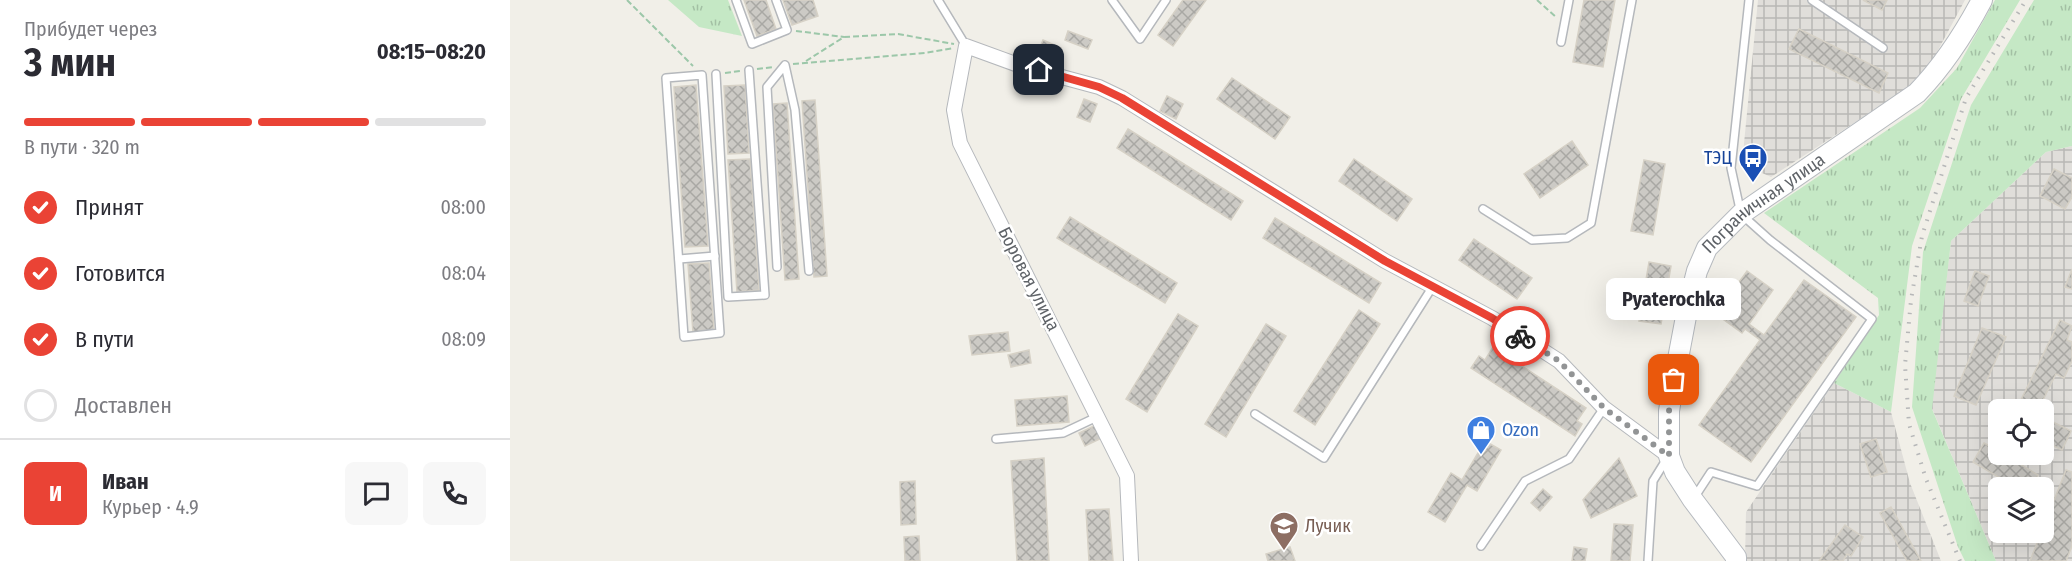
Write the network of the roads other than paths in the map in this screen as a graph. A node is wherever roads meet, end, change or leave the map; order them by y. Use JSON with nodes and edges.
{"nodes":[{"id":1,"x":736,"y":0,"type":"edge"},
{"id":2,"x":776,"y":0,"type":"edge"},
{"id":3,"x":938,"y":0,"type":"edge"},
{"id":4,"x":1112,"y":0,"type":"edge"},
{"id":5,"x":1166,"y":0,"type":"edge"},
{"id":6,"x":1569,"y":0,"type":"edge"},
{"id":7,"x":1632,"y":0,"type":"edge"},
{"id":8,"x":1749,"y":0,"type":"edge"},
{"id":9,"x":1812,"y":0,"type":"edge"},
{"id":10,"x":1982,"y":0,"type":"edge"},
{"id":11,"x":1561,"y":42,"type":"dead end"},
{"id":12,"x":966,"y":46,"type":"junction"},
{"id":13,"x":1883,"y":48,"type":"dead end"},
{"id":14,"x":749,"y":70,"type":"road end"},
{"id":15,"x":716,"y":74,"type":"road end"},
{"id":16,"x":1483,"y":209,"type":"dead end"},
{"id":17,"x":1741,"y":214,"type":"junction"},
{"id":18,"x":715,"y":256,"type":"junction"},
{"id":19,"x":679,"y":259,"type":"junction"},
{"id":20,"x":777,"y":267,"type":"dead end"},
{"id":21,"x":809,"y":271,"type":"dead end"},
{"id":22,"x":1433,"y":286,"type":"junction"},
{"id":23,"x":1604,"y":408,"type":"junction"},
{"id":24,"x":1255,"y":414,"type":"dead end"},
{"id":25,"x":1099,"y":416,"type":"junction"},
{"id":26,"x":996,"y":439,"type":"dead end"},
{"id":27,"x":1669,"y":456,"type":"junction"},
{"id":28,"x":1693,"y":500,"type":"junction"},
{"id":29,"x":1481,"y":546,"type":"dead end"},
{"id":30,"x":1131,"y":561,"type":"edge"},
{"id":31,"x":1648,"y":561,"type":"edge"},
{"id":32,"x":1736,"y":561,"type":"edge"}],
"edges":[{"from":1,"to":2,"type":"lane"},
{"from":3,"to":12,"type":"lane"},
{"from":4,"to":5,"type":"lane"},
{"from":6,"to":11,"type":"lane"},
{"from":7,"to":16,"type":"lane"},
{"from":8,"to":17,"type":"lane"},
{"from":9,"to":13,"type":"lane"},
{"from":10,"to":17,"type":"main road","name":"Пограничная улица"},
{"from":12,"to":22,"type":"street"},
{"from":12,"to":25,"type":"street","name":"Боровая улица"},
{"from":14,"to":15,"type":"lane"},
{"from":17,"to":27,"type":"main road","name":"Пограничная улица"},
{"from":17,"to":28,"type":"lane"},
{"from":18,"to":19,"type":"lane"},
{"from":18,"to":19,"type":"lane"},
{"from":18,"to":19,"type":"lane"},
{"from":20,"to":21,"type":"lane"},
{"from":22,"to":23,"type":"street"},
{"from":22,"to":24,"type":"lane"},
{"from":23,"to":27,"type":"street"},
{"from":23,"to":29,"type":"lane"},
{"from":25,"to":26,"type":"lane"},
{"from":25,"to":30,"type":"street","name":"Боровая улица"},
{"from":27,"to":28,"type":"main road","name":"Пограничная улица"},
{"from":27,"to":31,"type":"lane"},
{"from":28,"to":32,"type":"main road","name":"Пограничная улица"}]}
